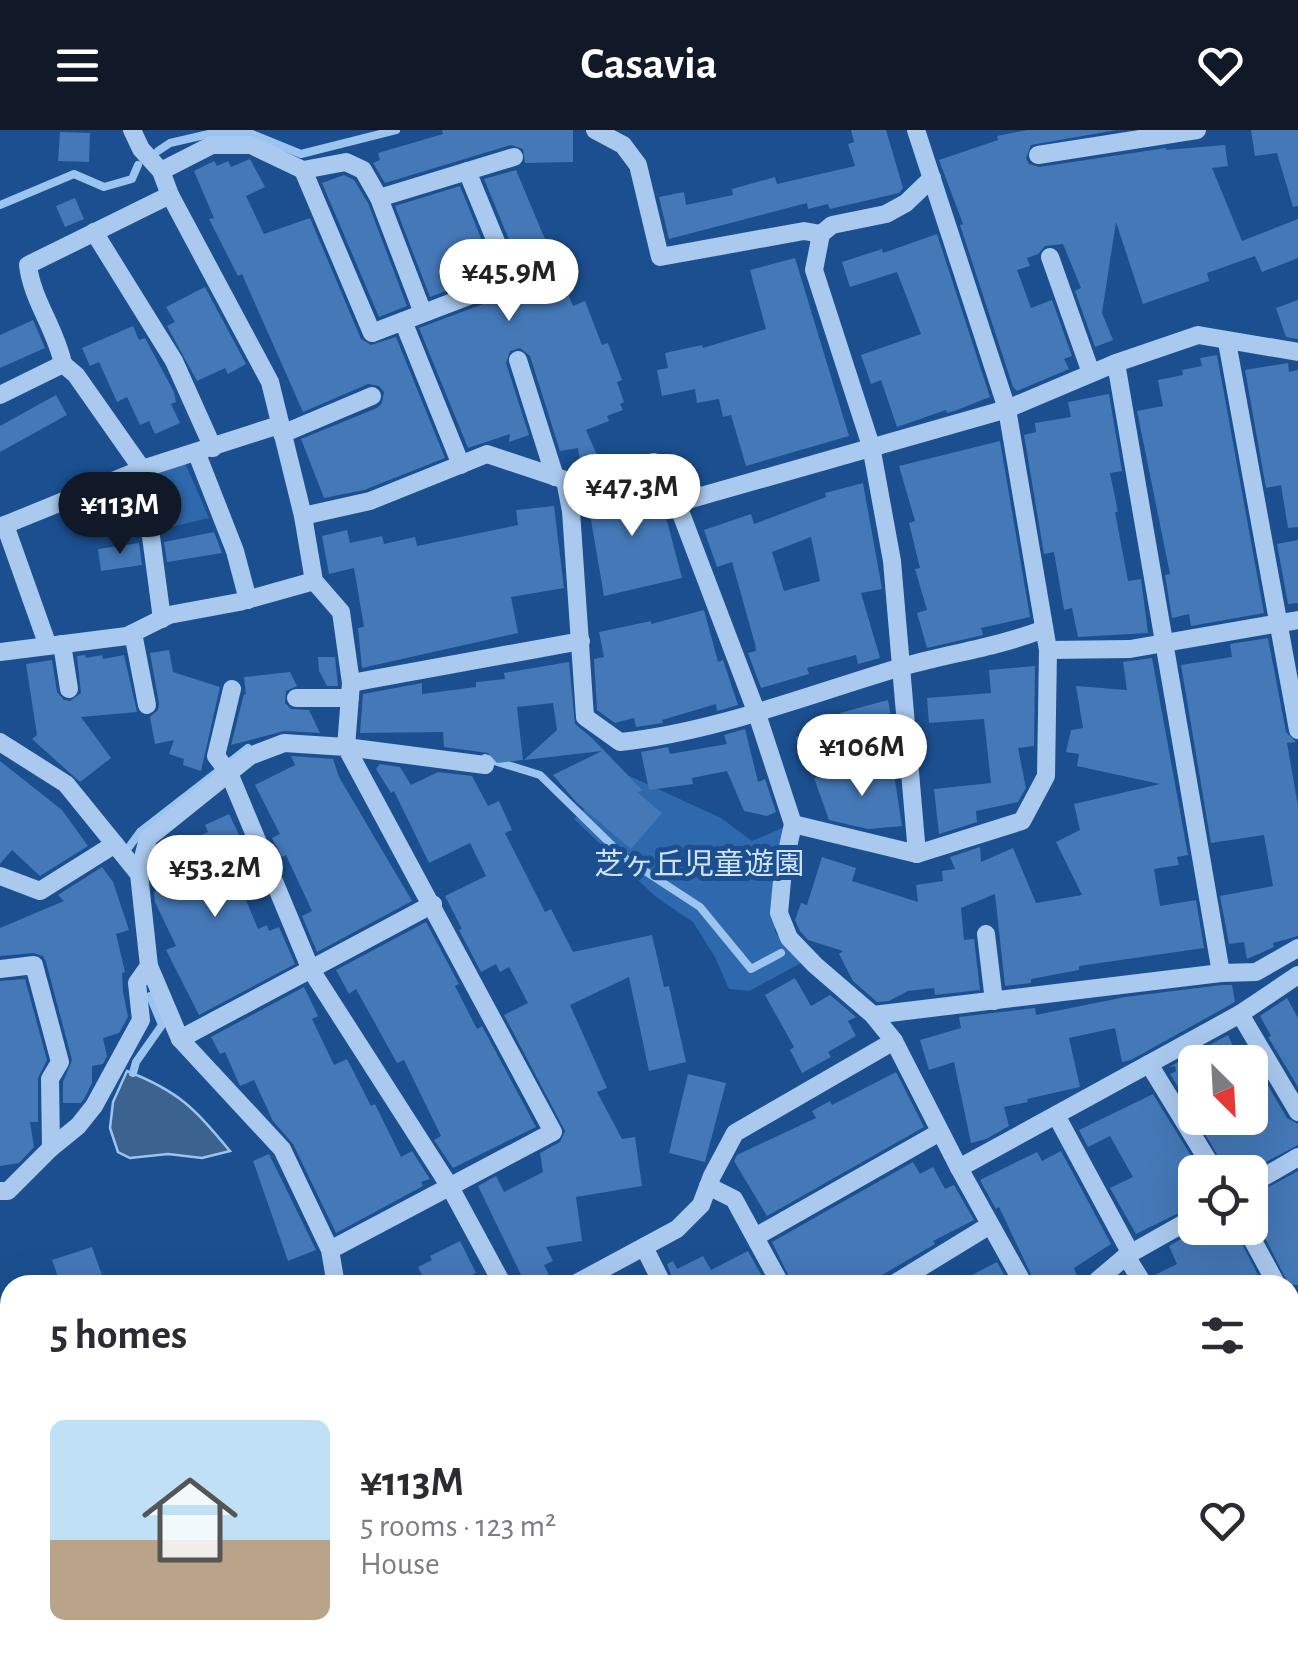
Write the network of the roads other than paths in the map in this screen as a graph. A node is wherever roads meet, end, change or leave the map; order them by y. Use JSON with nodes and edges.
{"nodes":[{"id":1,"x":132,"y":130,"type":"edge"},
{"id":2,"x":595,"y":130,"type":"edge"},
{"id":3,"x":916,"y":130,"type":"edge"},
{"id":4,"x":1197,"y":130,"type":"edge"},
{"id":5,"x":1113,"y":136,"type":"edge"},
{"id":6,"x":1038,"y":154,"type":"dead end"},
{"id":7,"x":514,"y":157,"type":"dead end"},
{"id":8,"x":303,"y":170,"type":"junction"},
{"id":9,"x":162,"y":171,"type":"junction"},
{"id":10,"x":467,"y":171,"type":"junction"},
{"id":11,"x":932,"y":178,"type":"junction"},
{"id":12,"x":170,"y":194,"type":"junction"},
{"id":13,"x":379,"y":198,"type":"junction"},
{"id":14,"x":94,"y":232,"type":"junction"},
{"id":15,"x":821,"y":234,"type":"junction"},
{"id":16,"x":1050,"y":257,"type":"dead end"},
{"id":17,"x":515,"y":288,"type":"dead end"},
{"id":18,"x":479,"y":292,"type":"dead end"},
{"id":19,"x":424,"y":313,"type":"junction"},
{"id":20,"x":403,"y":321,"type":"junction"},
{"id":21,"x":1227,"y":342,"type":"junction"},
{"id":22,"x":1298,"y":352,"type":"edge"},
{"id":23,"x":518,"y":360,"type":"dead end"},
{"id":24,"x":1116,"y":363,"type":"junction"},
{"id":25,"x":63,"y":364,"type":"junction"},
{"id":26,"x":1091,"y":373,"type":"junction"},
{"id":27,"x":0,"y":395,"type":"edge"},
{"id":28,"x":372,"y":396,"type":"dead end"},
{"id":29,"x":1007,"y":409,"type":"junction"},
{"id":30,"x":280,"y":429,"type":"junction"},
{"id":31,"x":871,"y":446,"type":"junction"},
{"id":32,"x":205,"y":451,"type":"junction"},
{"id":33,"x":461,"y":465,"type":"junction"},
{"id":34,"x":142,"y":468,"type":"junction"},
{"id":35,"x":560,"y":478,"type":"junction"},
{"id":36,"x":677,"y":503,"type":"junction"},
{"id":37,"x":303,"y":516,"type":"junction"},
{"id":38,"x":3,"y":526,"type":"edge"},
{"id":39,"x":314,"y":581,"type":"junction"},
{"id":40,"x":248,"y":600,"type":"junction"},
{"id":41,"x":162,"y":619,"type":"junction"},
{"id":42,"x":1298,"y":620,"type":"edge"},
{"id":43,"x":1278,"y":623,"type":"junction"},
{"id":44,"x":1044,"y":630,"type":"junction"},
{"id":45,"x":133,"y":633,"type":"junction"},
{"id":46,"x":582,"y":641,"type":"junction"},
{"id":47,"x":1166,"y":642,"type":"junction"},
{"id":48,"x":55,"y":645,"type":"junction"},
{"id":49,"x":1048,"y":650,"type":"junction"},
{"id":50,"x":0,"y":652,"type":"edge"},
{"id":51,"x":902,"y":667,"type":"junction"},
{"id":52,"x":69,"y":689,"type":"dead end"},
{"id":53,"x":232,"y":689,"type":"dead end"},
{"id":54,"x":350,"y":691,"type":"junction"},
{"id":55,"x":296,"y":698,"type":"dead end"},
{"id":56,"x":147,"y":705,"type":"dead end"},
{"id":57,"x":756,"y":711,"type":"junction"},
{"id":58,"x":1298,"y":730,"type":"edge"},
{"id":59,"x":0,"y":742,"type":"edge"},
{"id":60,"x":346,"y":747,"type":"junction"},
{"id":61,"x":486,"y":765,"type":"dead end"},
{"id":62,"x":229,"y":773,"type":"junction"},
{"id":63,"x":794,"y":824,"type":"junction"},
{"id":64,"x":115,"y":844,"type":"junction"},
{"id":65,"x":917,"y":854,"type":"junction"},
{"id":66,"x":139,"y":874,"type":"junction"},
{"id":67,"x":0,"y":876,"type":"edge"},
{"id":68,"x":432,"y":904,"type":"junction"},
{"id":69,"x":986,"y":934,"type":"dead end"},
{"id":70,"x":1298,"y":948,"type":"edge"},
{"id":71,"x":149,"y":966,"type":"junction"},
{"id":72,"x":0,"y":969,"type":"edge"},
{"id":73,"x":311,"y":970,"type":"junction"},
{"id":74,"x":1221,"y":973,"type":"junction"},
{"id":75,"x":1298,"y":975,"type":"edge"},
{"id":76,"x":994,"y":1001,"type":"junction"},
{"id":77,"x":1240,"y":1014,"type":"junction"},
{"id":78,"x":873,"y":1015,"type":"junction"},
{"id":79,"x":180,"y":1039,"type":"junction"},
{"id":80,"x":894,"y":1042,"type":"junction"},
{"id":81,"x":1148,"y":1064,"type":"junction"},
{"id":82,"x":1298,"y":1112,"type":"edge"},
{"id":83,"x":1056,"y":1115,"type":"junction"},
{"id":84,"x":940,"y":1132,"type":"junction"},
{"id":85,"x":51,"y":1148,"type":"junction"},
{"id":86,"x":1204,"y":1155,"type":"edge"},
{"id":87,"x":1298,"y":1157,"type":"edge"},
{"id":88,"x":959,"y":1168,"type":"junction"},
{"id":89,"x":1268,"y":1174,"type":"edge"},
{"id":90,"x":450,"y":1186,"type":"junction"},
{"id":91,"x":708,"y":1186,"type":"junction"},
{"id":92,"x":0,"y":1190,"type":"edge"},
{"id":93,"x":990,"y":1224,"type":"junction"},
{"id":94,"x":1178,"y":1227,"type":"edge"},
{"id":95,"x":756,"y":1237,"type":"junction"},
{"id":96,"x":1255,"y":1245,"type":"edge"},
{"id":97,"x":644,"y":1248,"type":"junction"},
{"id":98,"x":330,"y":1250,"type":"junction"},
{"id":99,"x":1129,"y":1255,"type":"junction"},
{"id":100,"x":334,"y":1275,"type":"edge"},
{"id":101,"x":498,"y":1275,"type":"edge"},
{"id":102,"x":591,"y":1275,"type":"edge"},
{"id":103,"x":658,"y":1275,"type":"edge"},
{"id":104,"x":775,"y":1275,"type":"edge"},
{"id":105,"x":911,"y":1275,"type":"edge"},
{"id":106,"x":1018,"y":1275,"type":"edge"},
{"id":107,"x":1104,"y":1275,"type":"edge"},
{"id":108,"x":1139,"y":1275,"type":"edge"},
{"id":109,"x":1271,"y":1275,"type":"edge"}],
"edges":[{"from":1,"to":9,"type":"street"},
{"from":2,"to":15,"type":"street"},
{"from":3,"to":11,"type":"street"},
{"from":4,"to":5,"type":"street"},
{"from":5,"to":6,"type":"street"},
{"from":7,"to":10,"type":"street"},
{"from":8,"to":9,"type":"street"},
{"from":8,"to":13,"type":"street"},
{"from":8,"to":20,"type":"street"},
{"from":9,"to":12,"type":"street"},
{"from":10,"to":13,"type":"street"},
{"from":10,"to":17,"type":"street"},
{"from":11,"to":15,"type":"street"},
{"from":11,"to":29,"type":"street"},
{"from":12,"to":14,"type":"street"},
{"from":12,"to":30,"type":"street"},
{"from":13,"to":19,"type":"street"},
{"from":14,"to":25,"type":"street"},
{"from":14,"to":32,"type":"street"},
{"from":15,"to":31,"type":"street"},
{"from":16,"to":26,"type":"street"},
{"from":18,"to":19,"type":"street"},
{"from":19,"to":20,"type":"street"},
{"from":20,"to":33,"type":"street"},
{"from":21,"to":22,"type":"street"},
{"from":21,"to":24,"type":"street"},
{"from":21,"to":43,"type":"street"},
{"from":23,"to":35,"type":"street"},
{"from":24,"to":26,"type":"street"},
{"from":24,"to":47,"type":"street"},
{"from":25,"to":27,"type":"street"},
{"from":25,"to":34,"type":"street"},
{"from":26,"to":29,"type":"street"},
{"from":28,"to":30,"type":"street"},
{"from":29,"to":31,"type":"street"},
{"from":29,"to":44,"type":"street"},
{"from":30,"to":32,"type":"street"},
{"from":30,"to":37,"type":"street"},
{"from":31,"to":36,"type":"street"},
{"from":31,"to":51,"type":"street"},
{"from":32,"to":34,"type":"street"},
{"from":32,"to":40,"type":"street"},
{"from":33,"to":35,"type":"street"},
{"from":33,"to":37,"type":"street"},
{"from":34,"to":38,"type":"street"},
{"from":34,"to":41,"type":"street"},
{"from":35,"to":36,"type":"street"},
{"from":35,"to":46,"type":"street"},
{"from":36,"to":57,"type":"street"},
{"from":37,"to":39,"type":"street"},
{"from":38,"to":48,"type":"street"},
{"from":39,"to":40,"type":"street"},
{"from":39,"to":54,"type":"street"},
{"from":40,"to":41,"type":"street"},
{"from":41,"to":45,"type":"street"},
{"from":42,"to":43,"type":"street"},
{"from":43,"to":47,"type":"street"},
{"from":43,"to":58,"type":"street"},
{"from":44,"to":49,"type":"street"},
{"from":44,"to":51,"type":"street"},
{"from":45,"to":48,"type":"street"},
{"from":45,"to":56,"type":"street"},
{"from":46,"to":54,"type":"street"},
{"from":46,"to":57,"type":"street"},
{"from":47,"to":49,"type":"street"},
{"from":47,"to":74,"type":"street"},
{"from":48,"to":50,"type":"street"},
{"from":48,"to":52,"type":"street"},
{"from":49,"to":65,"type":"street"},
{"from":51,"to":57,"type":"street"},
{"from":51,"to":65,"type":"street"},
{"from":53,"to":62,"type":"street"},
{"from":54,"to":55,"type":"street"},
{"from":54,"to":60,"type":"street"},
{"from":57,"to":63,"type":"street"},
{"from":59,"to":64,"type":"street"},
{"from":60,"to":61,"type":"street"},
{"from":60,"to":62,"type":"street"},
{"from":60,"to":68,"type":"street"},
{"from":62,"to":66,"type":"street"},
{"from":62,"to":73,"type":"street"},
{"from":63,"to":65,"type":"street"},
{"from":63,"to":78,"type":"street"},
{"from":64,"to":66,"type":"street"},
{"from":64,"to":67,"type":"street"},
{"from":66,"to":71,"type":"street"},
{"from":68,"to":73,"type":"street"},
{"from":68,"to":90,"type":"street"},
{"from":69,"to":76,"type":"street"},
{"from":70,"to":74,"type":"street"},
{"from":71,"to":79,"type":"street"},
{"from":71,"to":85,"type":"street"},
{"from":72,"to":85,"type":"street"},
{"from":73,"to":79,"type":"street"},
{"from":73,"to":90,"type":"street"},
{"from":74,"to":76,"type":"street"},
{"from":75,"to":77,"type":"street"},
{"from":76,"to":78,"type":"street"},
{"from":77,"to":81,"type":"street"},
{"from":77,"to":82,"type":"street"},
{"from":78,"to":80,"type":"street"},
{"from":79,"to":98,"type":"street"},
{"from":80,"to":84,"type":"street"},
{"from":80,"to":91,"type":"street"},
{"from":81,"to":83,"type":"street"},
{"from":81,"to":86,"type":"street"},
{"from":83,"to":88,"type":"street"},
{"from":83,"to":99,"type":"street"},
{"from":84,"to":88,"type":"street"},
{"from":84,"to":95,"type":"street"},
{"from":85,"to":92,"type":"street"},
{"from":87,"to":89,"type":"street"},
{"from":88,"to":93,"type":"street"},
{"from":90,"to":98,"type":"street"},
{"from":90,"to":101,"type":"street"},
{"from":91,"to":95,"type":"street"},
{"from":91,"to":97,"type":"street"},
{"from":93,"to":105,"type":"street"},
{"from":93,"to":106,"type":"street"},
{"from":94,"to":99,"type":"street"},
{"from":95,"to":104,"type":"street"},
{"from":96,"to":109,"type":"street"},
{"from":97,"to":102,"type":"street"},
{"from":97,"to":103,"type":"street"},
{"from":98,"to":100,"type":"street"},
{"from":99,"to":107,"type":"street"},
{"from":99,"to":108,"type":"street"}]}
